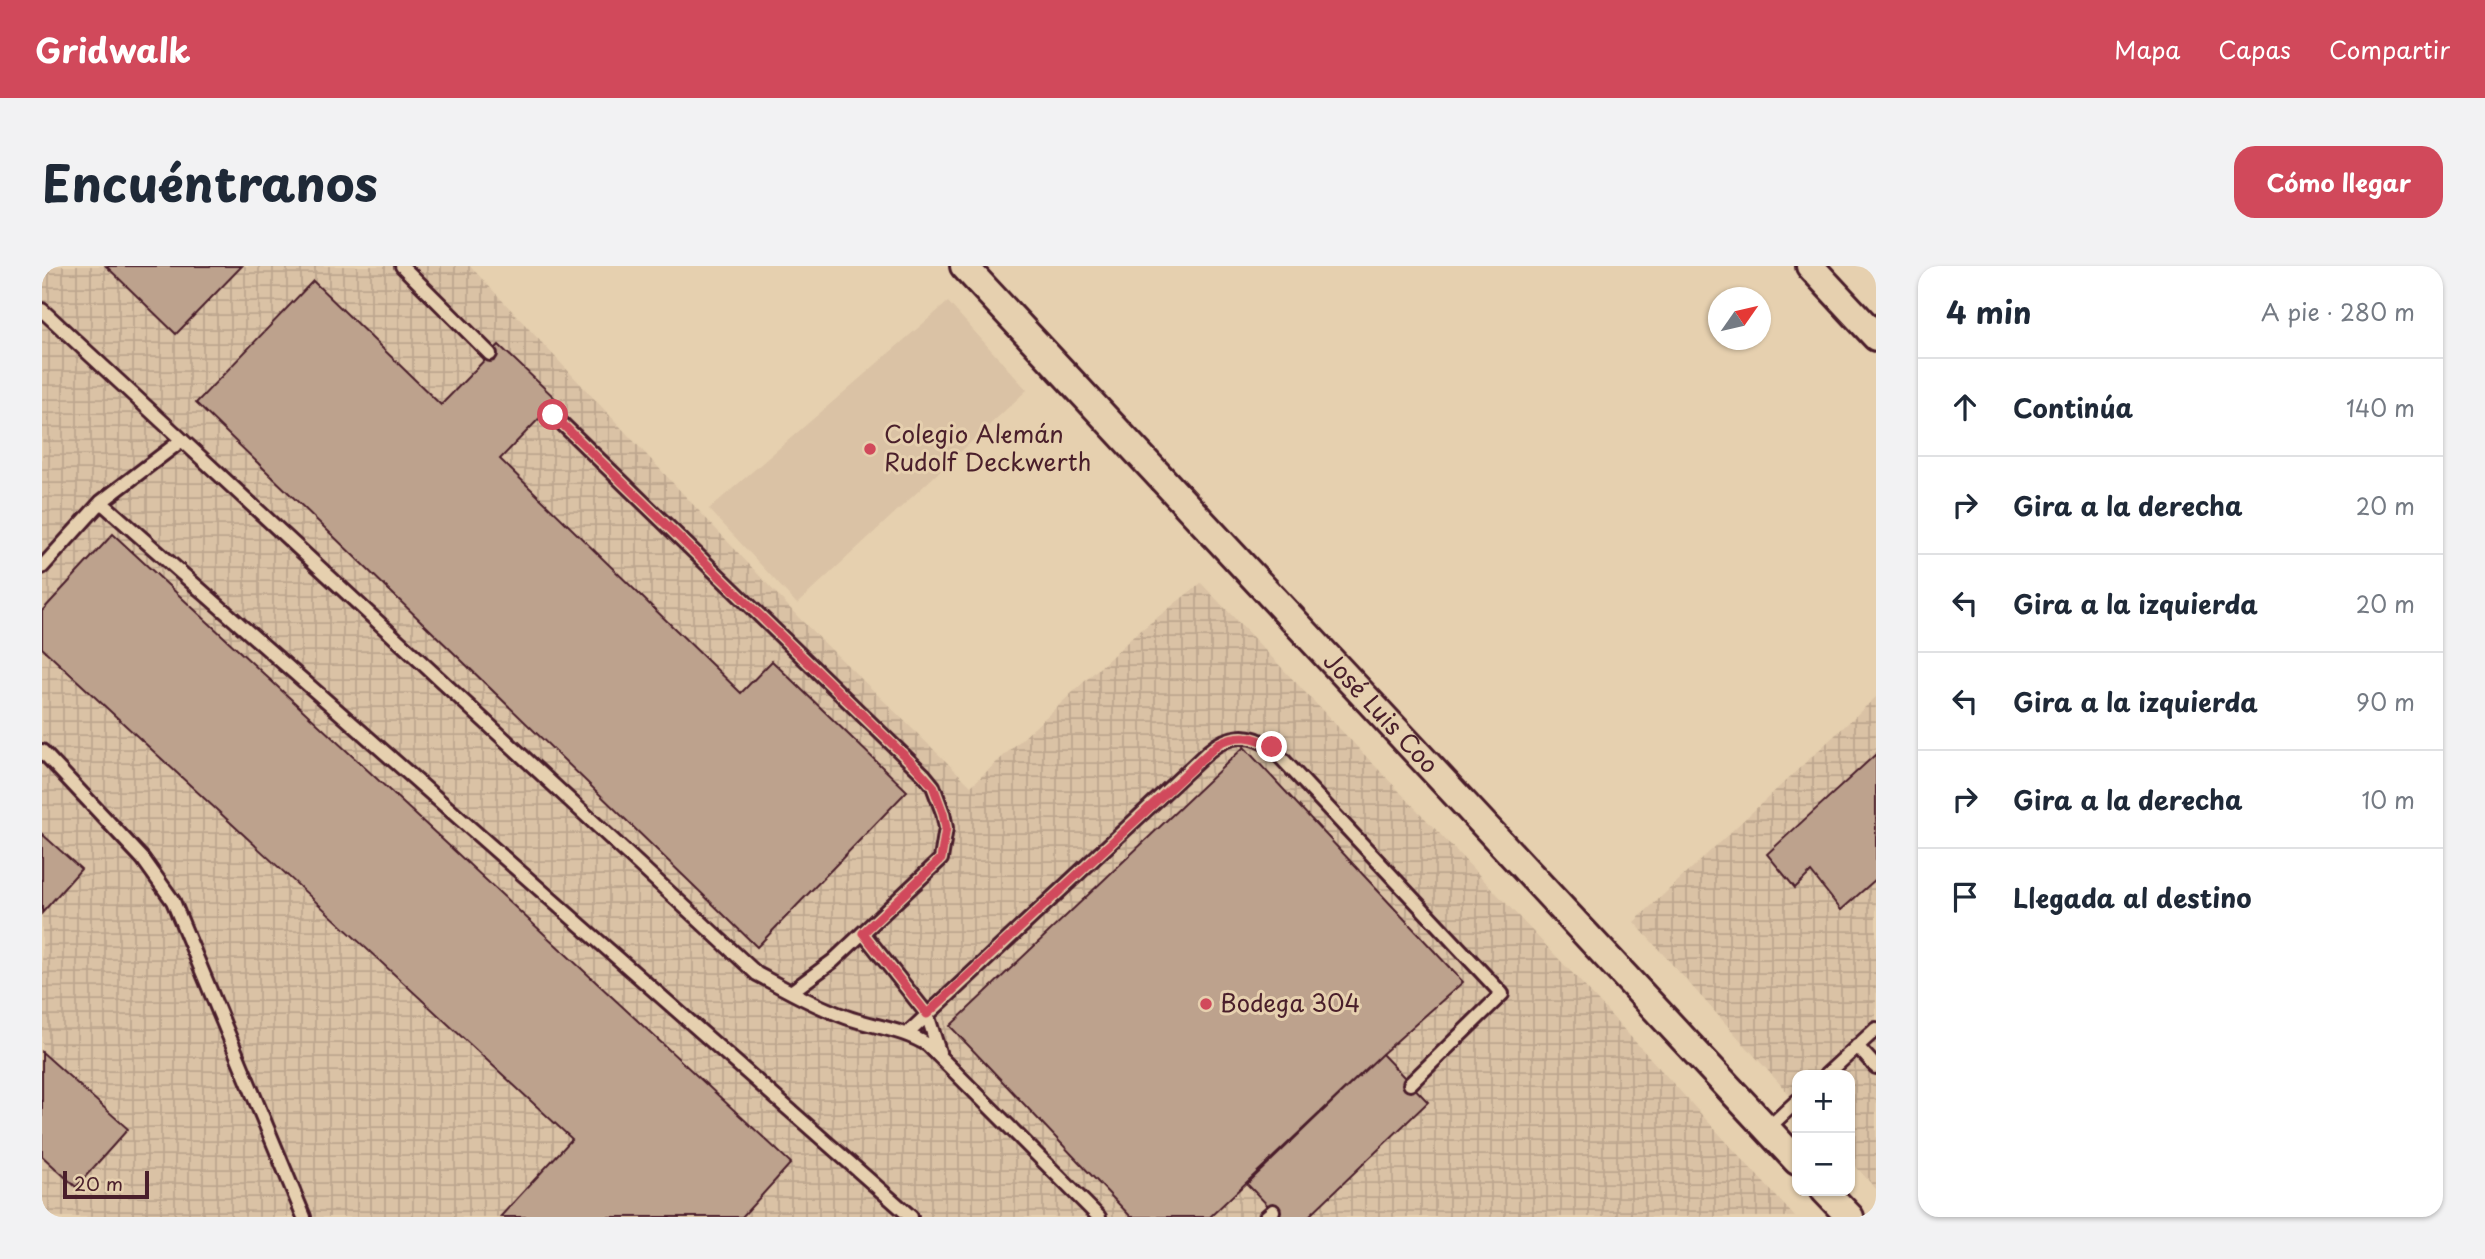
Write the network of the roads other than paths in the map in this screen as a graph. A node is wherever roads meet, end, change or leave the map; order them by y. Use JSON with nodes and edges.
{"nodes":[{"id":1,"x":402,"y":266,"type":"edge"},
{"id":2,"x":964,"y":266,"type":"edge"},
{"id":3,"x":1810,"y":266,"type":"edge"},
{"id":4,"x":42,"y":310,"type":"edge"},
{"id":5,"x":1876,"y":337,"type":"edge"},
{"id":6,"x":490,"y":354,"type":"dead end"},
{"id":7,"x":548,"y":410,"type":"dead end"},
{"id":8,"x":182,"y":440,"type":"junction"},
{"id":9,"x":101,"y":502,"type":"junction"},
{"id":10,"x":42,"y":567,"type":"edge"},
{"id":11,"x":42,"y":751,"type":"edge"},
{"id":12,"x":863,"y":933,"type":"junction"},
{"id":13,"x":790,"y":992,"type":"junction"},
{"id":14,"x":927,"y":1014,"type":"junction"},
{"id":15,"x":1876,"y":1029,"type":"edge"},
{"id":16,"x":907,"y":1034,"type":"junction"},
{"id":17,"x":1857,"y":1046,"type":"junction"},
{"id":18,"x":939,"y":1054,"type":"junction"},
{"id":19,"x":1876,"y":1067,"type":"edge"},
{"id":20,"x":1831,"y":1070,"type":"edge"},
{"id":21,"x":1410,"y":1084,"type":"dead end"},
{"id":22,"x":1792,"y":1106,"type":"edge"},
{"id":23,"x":1767,"y":1129,"type":"junction"},
{"id":24,"x":1792,"y":1156,"type":"edge"},
{"id":25,"x":1830,"y":1196,"type":"edge"},
{"id":26,"x":304,"y":1217,"type":"edge"},
{"id":27,"x":911,"y":1217,"type":"edge"},
{"id":28,"x":1099,"y":1217,"type":"edge"},
{"id":29,"x":1850,"y":1217,"type":"edge"}],
"edges":[{"from":1,"to":6,"type":"lane"},
{"from":2,"to":23,"type":"street","name":"José Luis Coo"},
{"from":3,"to":5,"type":"street"},
{"from":4,"to":8,"type":"lane"},
{"from":7,"to":12,"type":"lane"},
{"from":8,"to":9,"type":"lane"},
{"from":8,"to":13,"type":"lane"},
{"from":9,"to":10,"type":"lane"},
{"from":9,"to":27,"type":"lane"},
{"from":11,"to":26,"type":"lane"},
{"from":12,"to":13,"type":"lane"},
{"from":12,"to":14,"type":"lane"},
{"from":13,"to":16,"type":"lane"},
{"from":14,"to":16,"type":"lane"},
{"from":14,"to":18,"type":"lane"},
{"from":14,"to":21,"type":"lane"},
{"from":15,"to":17,"type":"lane"},
{"from":16,"to":18,"type":"lane"},
{"from":17,"to":19,"type":"lane"},
{"from":17,"to":20,"type":"lane"},
{"from":18,"to":28,"type":"lane"},
{"from":22,"to":23,"type":"lane"},
{"from":23,"to":24,"type":"street","name":"José Luis Coo"},
{"from":25,"to":29,"type":"street"}]}
